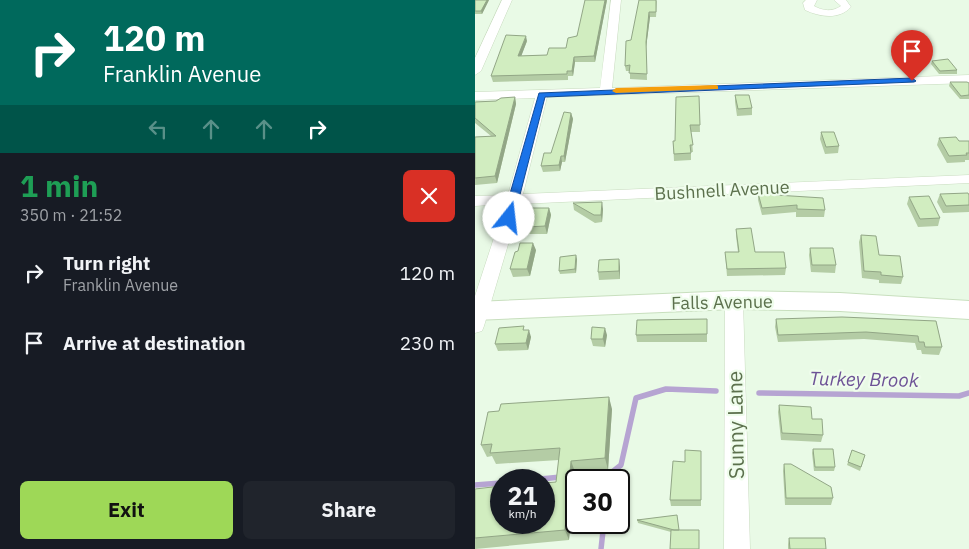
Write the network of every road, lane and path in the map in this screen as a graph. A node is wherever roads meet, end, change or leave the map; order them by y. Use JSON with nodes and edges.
{"nodes":[{"id":1,"x":507,"y":0,"type":"edge"},
{"id":2,"x":616,"y":0,"type":"edge"},
{"id":3,"x":812,"y":0,"type":"edge"},
{"id":4,"x":839,"y":0,"type":"edge"},
{"id":5,"x":475,"y":71,"type":"edge"},
{"id":6,"x":969,"y":79,"type":"edge"},
{"id":7,"x":605,"y":91,"type":"junction"},
{"id":8,"x":542,"y":94,"type":"junction"},
{"id":9,"x":475,"y":96,"type":"edge"},
{"id":10,"x":969,"y":179,"type":"edge"},
{"id":11,"x":514,"y":199,"type":"junction"},
{"id":12,"x":475,"y":201,"type":"edge"},
{"id":13,"x":734,"y":300,"type":"junction"},
{"id":14,"x":969,"y":310,"type":"edge"},
{"id":15,"x":477,"y":316,"type":"edge"},
{"id":16,"x":737,"y":549,"type":"edge"}],
"edges":[{"from":1,"to":5,"type":"street"},
{"from":2,"to":7,"type":"street"},
{"from":3,"to":4,"type":"street"},
{"from":6,"to":7,"type":"street"},
{"from":7,"to":8,"type":"street"},
{"from":8,"to":9,"type":"street"},
{"from":8,"to":11,"type":"street"},
{"from":10,"to":11,"type":"street","name":"Bushnell Avenue"},
{"from":11,"to":12,"type":"street","name":"Bushnell Avenue"},
{"from":11,"to":15,"type":"street"},
{"from":13,"to":14,"type":"main road","name":"Falls Avenue"},
{"from":13,"to":15,"type":"main road","name":"Falls Avenue"},
{"from":13,"to":16,"type":"street","name":"Sunny Lane"}]}
